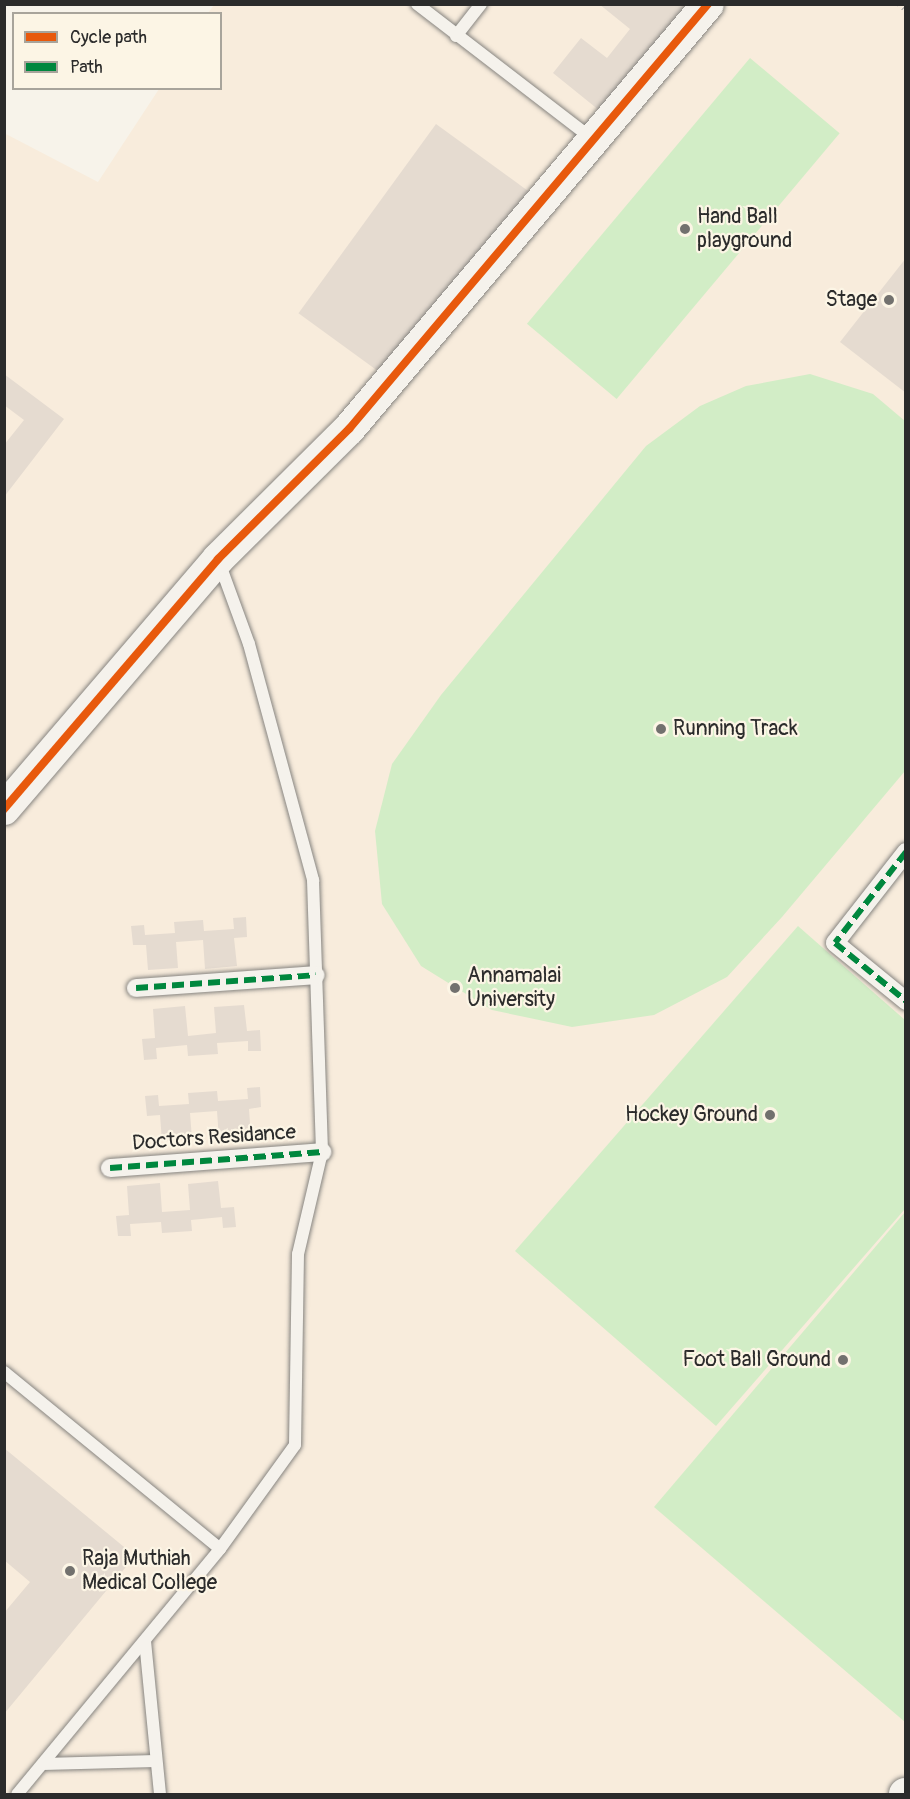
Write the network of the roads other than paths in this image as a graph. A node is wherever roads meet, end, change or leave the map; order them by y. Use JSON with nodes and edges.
{"nodes":[{"id":1,"x":417,"y":4,"type":"edge"},
{"id":2,"x":480,"y":4,"type":"edge"},
{"id":3,"x":708,"y":4,"type":"edge"},
{"id":4,"x":456,"y":36,"type":"junction"},
{"id":5,"x":592,"y":139,"type":"junction"},
{"id":6,"x":218,"y":559,"type":"junction"},
{"id":7,"x":4,"y":808,"type":"edge"},
{"id":8,"x":906,"y":852,"type":"edge"},
{"id":9,"x":316,"y":975,"type":"junction"},
{"id":10,"x":136,"y":988,"type":"dead end"},
{"id":11,"x":906,"y":1001,"type":"edge"},
{"id":12,"x":322,"y":1152,"type":"junction"},
{"id":13,"x":110,"y":1168,"type":"dead end"},
{"id":14,"x":4,"y":1372,"type":"edge"},
{"id":15,"x":220,"y":1549,"type":"junction"},
{"id":16,"x":145,"y":1641,"type":"junction"},
{"id":17,"x":156,"y":1761,"type":"junction"},
{"id":18,"x":43,"y":1764,"type":"junction"},
{"id":19,"x":17,"y":1794,"type":"edge"},
{"id":20,"x":160,"y":1794,"type":"edge"}],
"edges":[{"from":1,"to":4,"type":"lane"},
{"from":2,"to":4,"type":"lane"},
{"from":3,"to":5,"type":"street"},
{"from":4,"to":5,"type":"lane"},
{"from":5,"to":6,"type":"street"},
{"from":6,"to":7,"type":"street"},
{"from":6,"to":9,"type":"lane"},
{"from":8,"to":11,"type":"street"},
{"from":9,"to":10,"type":"street"},
{"from":9,"to":12,"type":"lane"},
{"from":12,"to":13,"type":"street","name":"Doctors Residance"},
{"from":12,"to":15,"type":"lane"},
{"from":14,"to":15,"type":"lane"},
{"from":15,"to":16,"type":"lane"},
{"from":16,"to":17,"type":"lane"},
{"from":16,"to":18,"type":"lane"},
{"from":17,"to":18,"type":"lane"},
{"from":17,"to":20,"type":"lane"},
{"from":18,"to":19,"type":"lane"}]}
